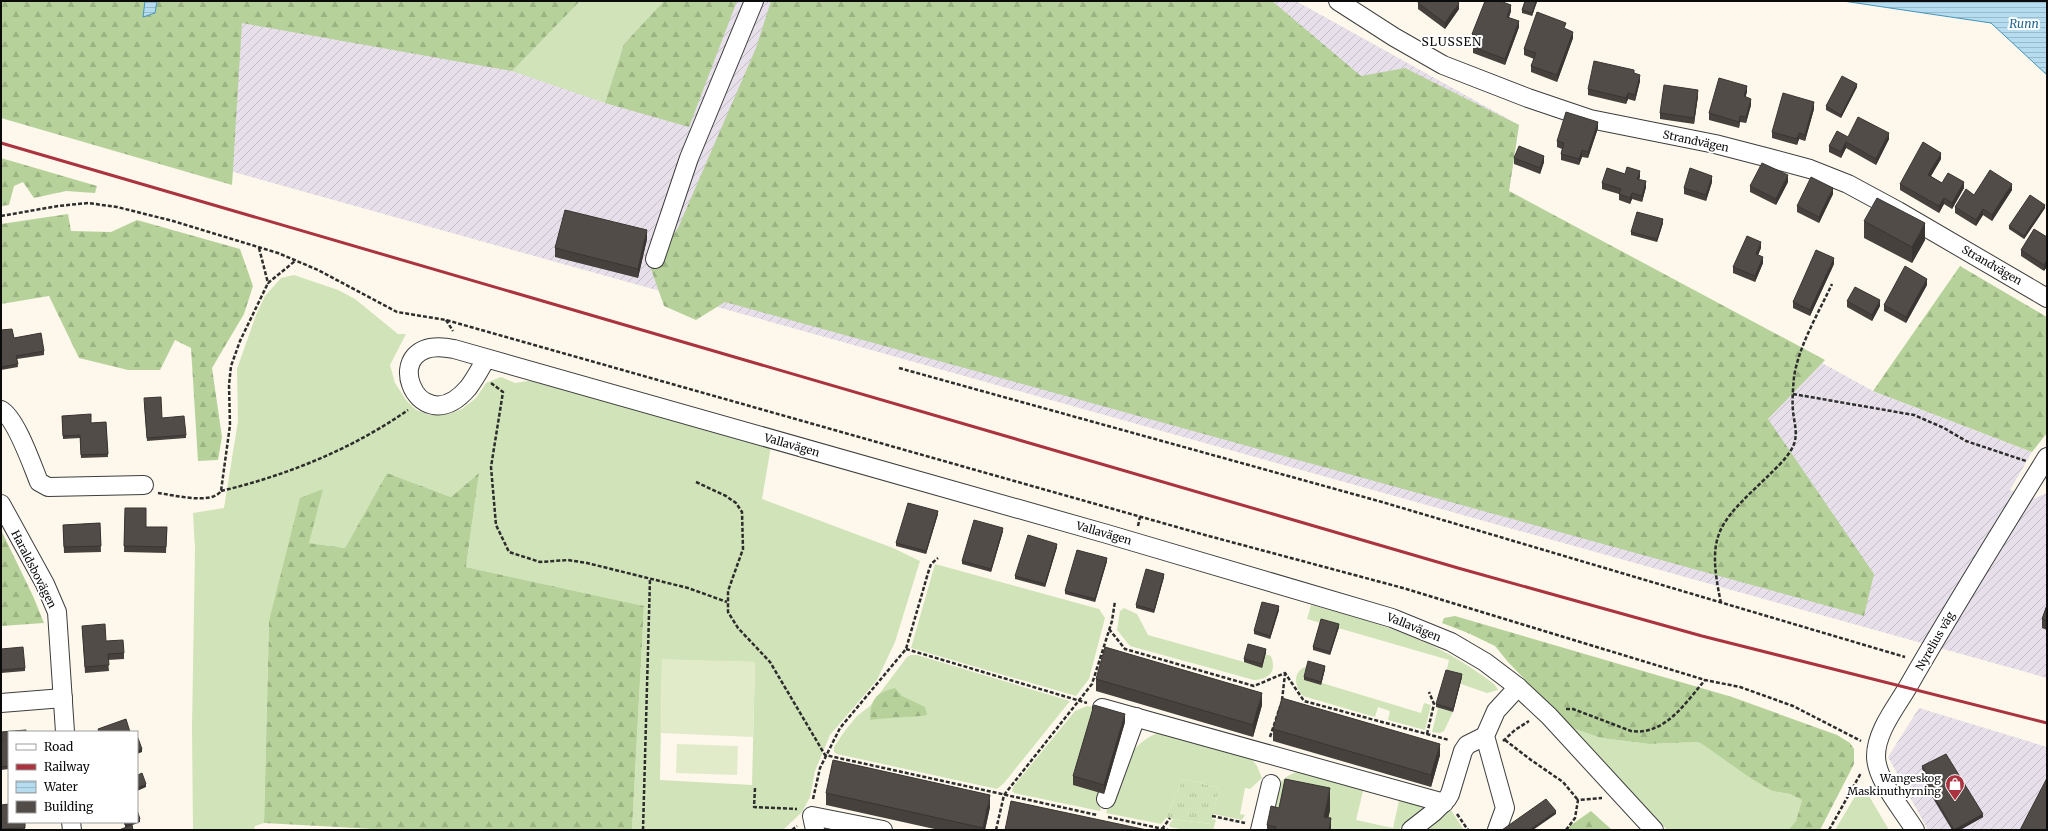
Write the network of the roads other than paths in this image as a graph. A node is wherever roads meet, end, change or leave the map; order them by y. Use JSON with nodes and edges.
{"nodes":[{"id":1,"x":754,"y":1,"type":"edge"},
{"id":2,"x":1338,"y":1,"type":"edge"},
{"id":3,"x":656,"y":259,"type":"dead end"},
{"id":4,"x":2047,"y":298,"type":"edge"},
{"id":5,"x":482,"y":365,"type":"junction"},
{"id":6,"x":1,"y":410,"type":"edge"},
{"id":7,"x":2039,"y":460,"type":"edge"},
{"id":8,"x":144,"y":485,"type":"road end"},
{"id":9,"x":1,"y":504,"type":"edge"},
{"id":10,"x":1518,"y":687,"type":"junction"},
{"id":11,"x":63,"y":698,"type":"junction"},
{"id":12,"x":1,"y":703,"type":"edge"},
{"id":13,"x":1096,"y":706,"type":"edge"},
{"id":14,"x":1136,"y":717,"type":"junction"},
{"id":15,"x":65,"y":731,"type":"edge"},
{"id":16,"x":1485,"y":736,"type":"junction"},
{"id":17,"x":1271,"y":784,"type":"dead end"},
{"id":18,"x":1106,"y":799,"type":"dead end"},
{"id":19,"x":1448,"y":806,"type":"junction"},
{"id":20,"x":813,"y":823,"type":"edge"},
{"id":21,"x":1254,"y":827,"type":"edge"},
{"id":22,"x":881,"y":830,"type":"edge"},
{"id":23,"x":1411,"y":830,"type":"edge"},
{"id":24,"x":1497,"y":830,"type":"edge"},
{"id":25,"x":1654,"y":830,"type":"edge"},
{"id":26,"x":1915,"y":830,"type":"edge"}],
"edges":[{"from":1,"to":3,"type":"street"},
{"from":2,"to":4,"type":"street","name":"Strandvägen"},
{"from":5,"to":5,"type":"street","name":"Vallavägen"},
{"from":5,"to":10,"type":"street","name":"Vallavägen"},
{"from":6,"to":8,"type":"street"},
{"from":7,"to":26,"type":"street","name":"Nyrelius väg"},
{"from":9,"to":11,"type":"street","name":"Haraldsbovägen"},
{"from":10,"to":16,"type":"street"},
{"from":10,"to":25,"type":"street","name":"Vallavägen"},
{"from":11,"to":12,"type":"street"},
{"from":11,"to":15,"type":"street","name":"Haraldsbovägen"},
{"from":13,"to":14,"type":"street"},
{"from":14,"to":18,"type":"street"},
{"from":14,"to":19,"type":"street"},
{"from":16,"to":19,"type":"street"},
{"from":16,"to":24,"type":"street"},
{"from":17,"to":21,"type":"street"},
{"from":19,"to":23,"type":"street"},
{"from":20,"to":22,"type":"street"}]}
